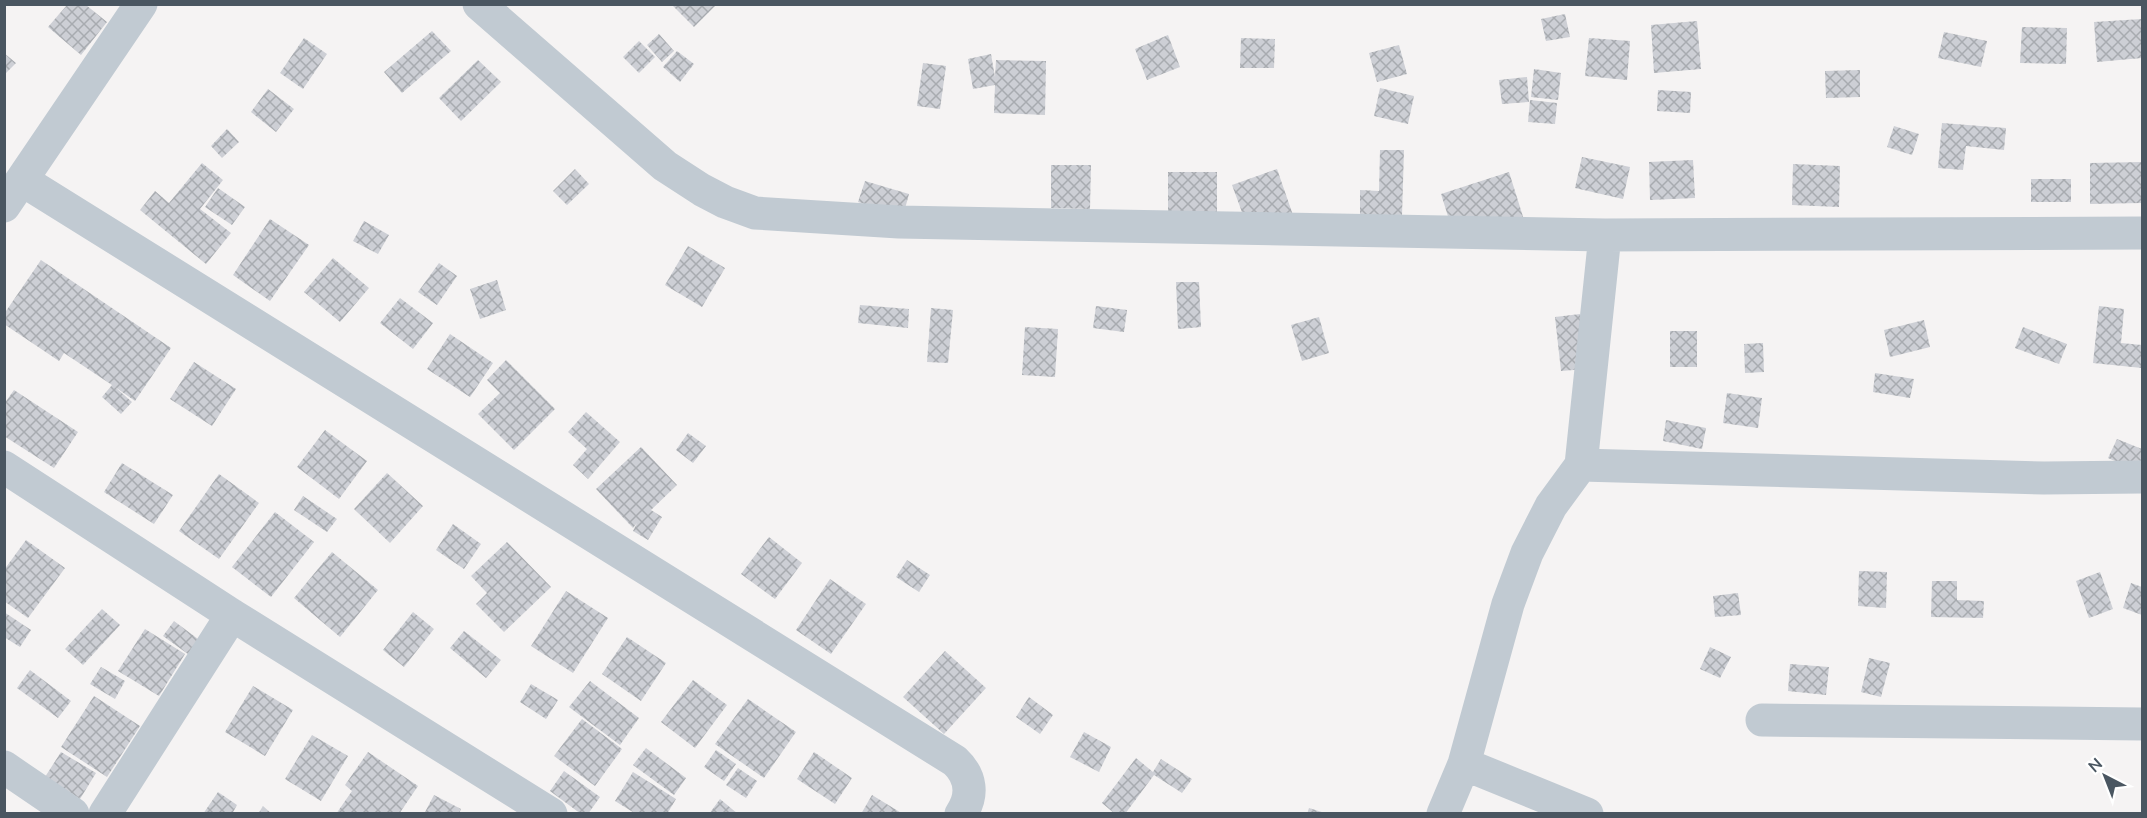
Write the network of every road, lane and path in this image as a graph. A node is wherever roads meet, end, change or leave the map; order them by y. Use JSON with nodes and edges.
{"nodes":[{"id":1,"x":141,"y":4,"type":"edge"},
{"id":2,"x":479,"y":4,"type":"edge"},
{"id":3,"x":13,"y":193,"type":"edge"},
{"id":4,"x":2142,"y":233,"type":"edge"},
{"id":5,"x":1605,"y":235,"type":"junction"},
{"id":6,"x":1581,"y":465,"type":"junction"},
{"id":7,"x":4,"y":467,"type":"edge"},
{"id":8,"x":2142,"y":477,"type":"edge"},
{"id":9,"x":232,"y":615,"type":"junction"},
{"id":10,"x":1762,"y":720,"type":"dead end"},
{"id":11,"x":2142,"y":724,"type":"edge"},
{"id":12,"x":1464,"y":764,"type":"junction"},
{"id":13,"x":4,"y":767,"type":"edge"},
{"id":14,"x":74,"y":813,"type":"edge"},
{"id":15,"x":105,"y":813,"type":"edge"},
{"id":16,"x":551,"y":813,"type":"edge"},
{"id":17,"x":961,"y":813,"type":"edge"},
{"id":18,"x":1443,"y":813,"type":"edge"},
{"id":19,"x":1587,"y":813,"type":"edge"}],
"edges":[{"from":1,"to":3,"type":"street"},
{"from":2,"to":5,"type":"street"},
{"from":3,"to":17,"type":"street"},
{"from":4,"to":5,"type":"street"},
{"from":5,"to":6,"type":"street"},
{"from":6,"to":8,"type":"street"},
{"from":6,"to":12,"type":"street"},
{"from":7,"to":9,"type":"street"},
{"from":9,"to":15,"type":"street"},
{"from":9,"to":16,"type":"street"},
{"from":10,"to":11,"type":"street"},
{"from":12,"to":18,"type":"street"},
{"from":12,"to":19,"type":"street"},
{"from":13,"to":14,"type":"street"}]}
